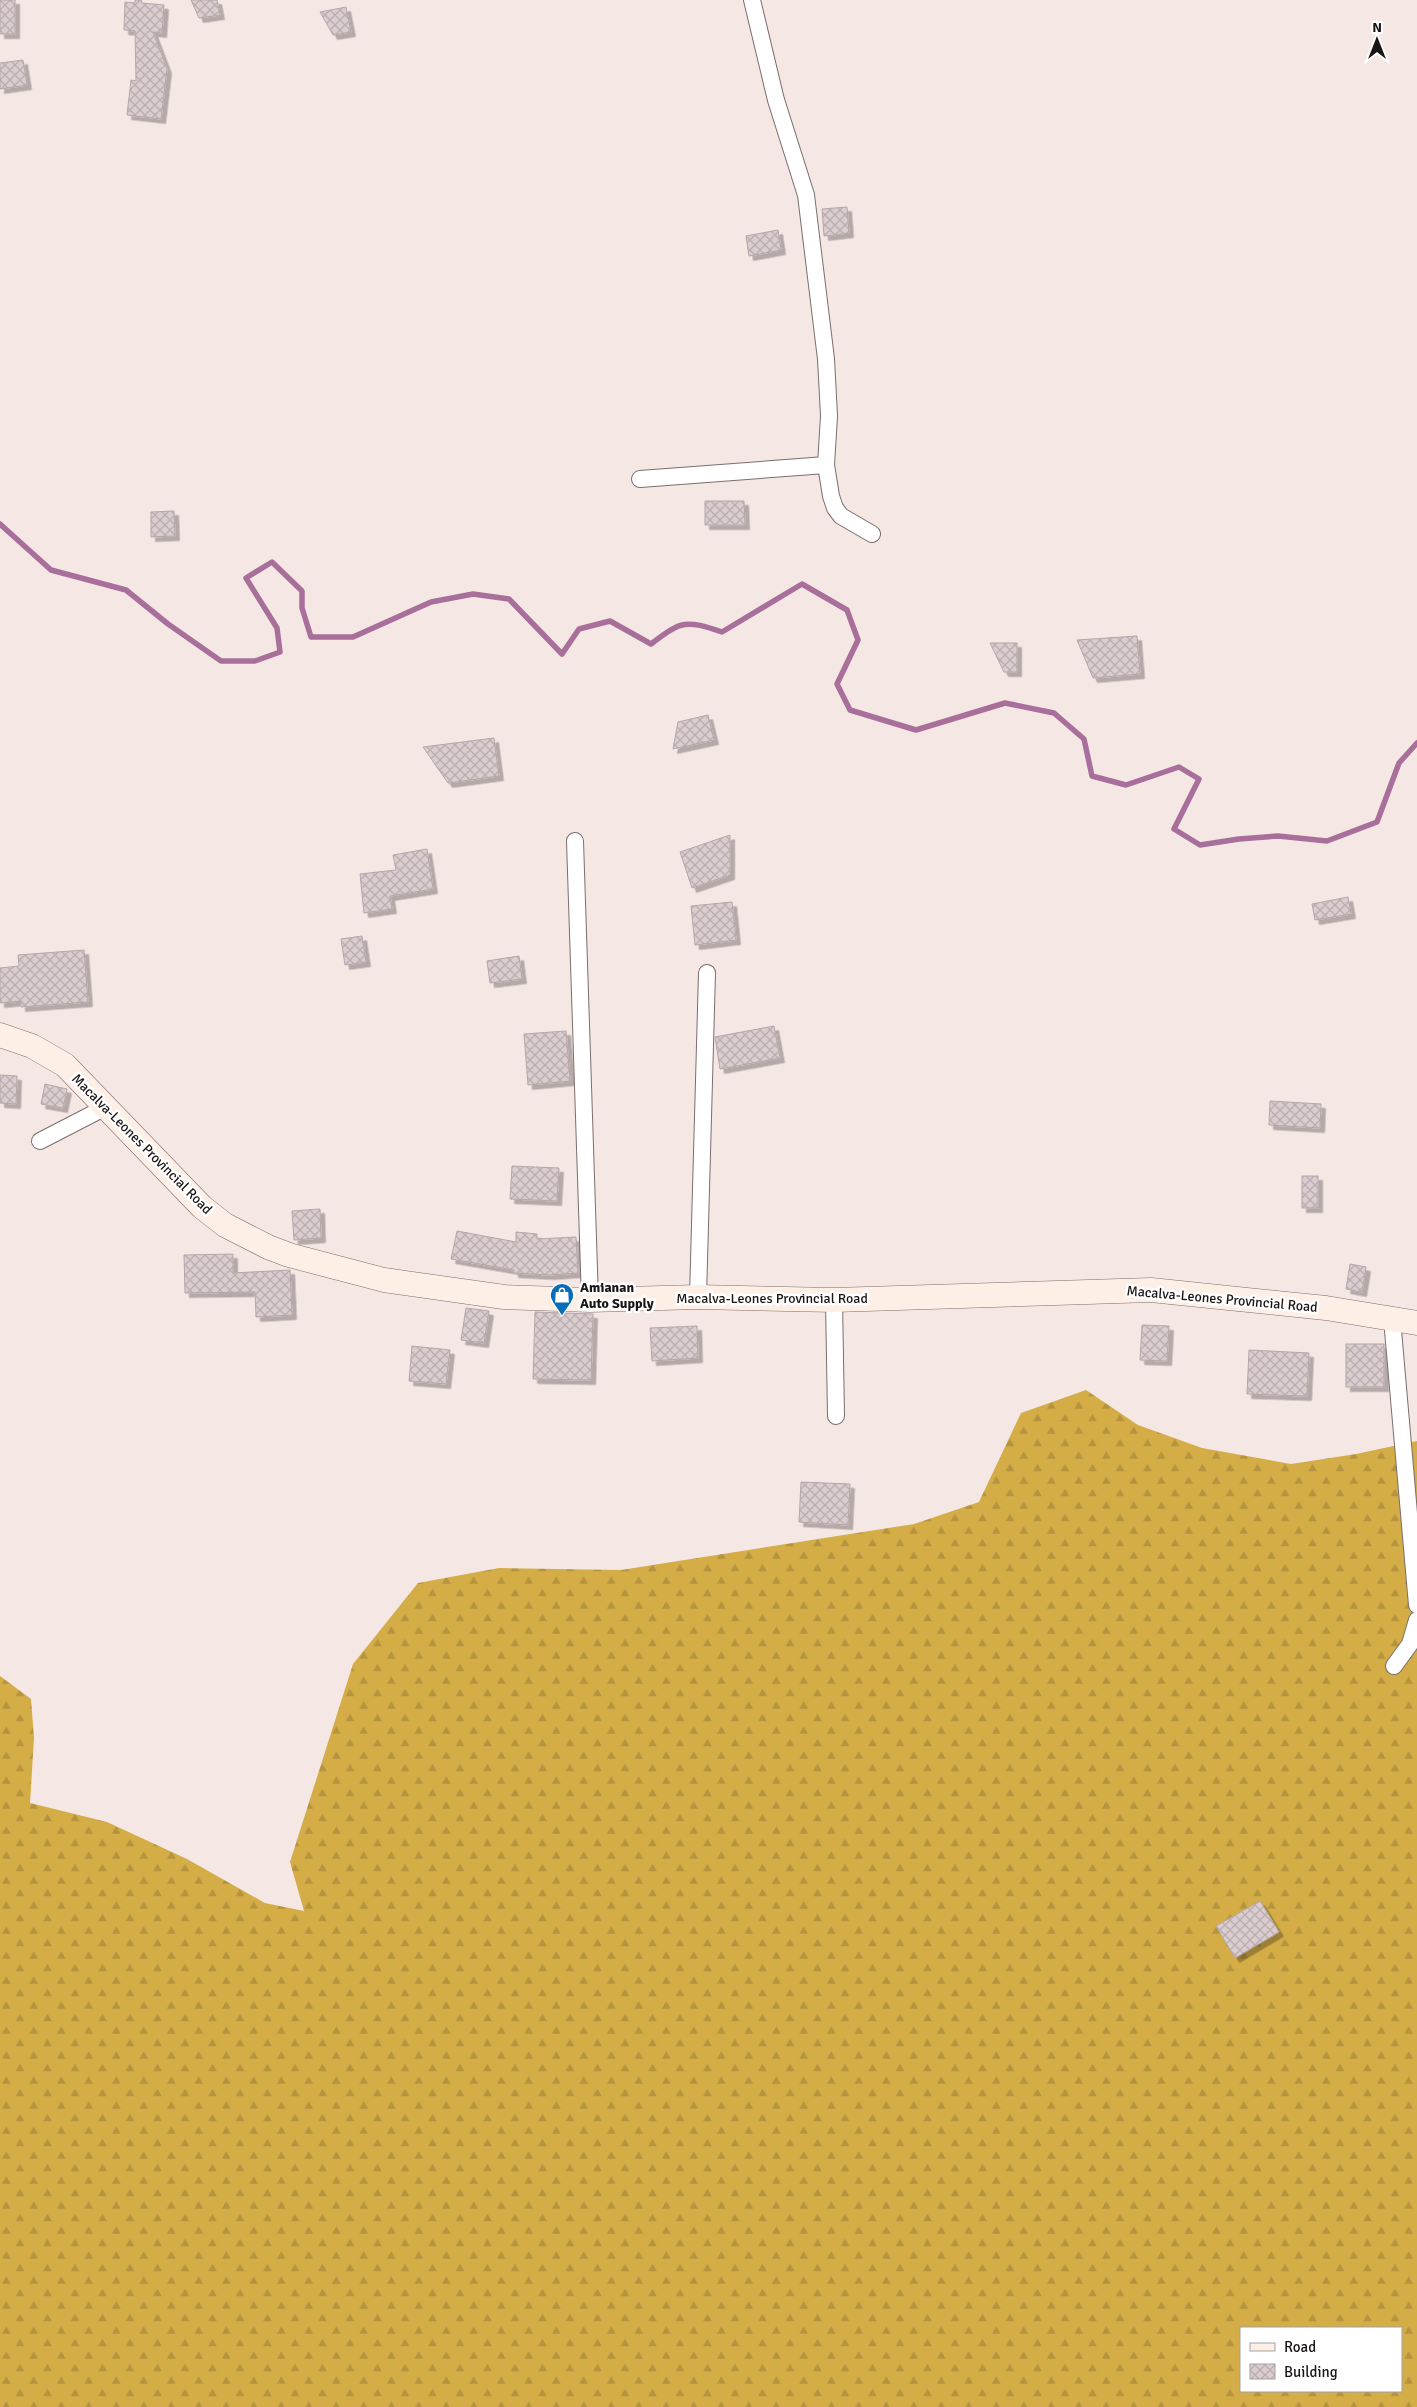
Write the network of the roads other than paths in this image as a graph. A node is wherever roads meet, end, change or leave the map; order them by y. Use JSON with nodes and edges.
{"nodes":[{"id":1,"x":752,"y":0,"type":"edge"},
{"id":2,"x":826,"y":465,"type":"junction"},
{"id":3,"x":640,"y":479,"type":"dead end"},
{"id":4,"x":872,"y":534,"type":"dead end"},
{"id":5,"x":575,"y":841,"type":"dead end"},
{"id":6,"x":707,"y":972,"type":"dead end"},
{"id":7,"x":0,"y":1035,"type":"edge"},
{"id":8,"x":104,"y":1108,"type":"junction"},
{"id":9,"x":40,"y":1142,"type":"dead end"},
{"id":10,"x":698,"y":1297,"type":"junction"},
{"id":11,"x":590,"y":1300,"type":"junction"},
{"id":12,"x":834,"y":1300,"type":"junction"},
{"id":13,"x":1392,"y":1319,"type":"junction"},
{"id":14,"x":1417,"y":1323,"type":"edge"},
{"id":15,"x":836,"y":1416,"type":"dead end"},
{"id":16,"x":1417,"y":1605,"type":"edge"},
{"id":17,"x":1417,"y":1620,"type":"edge"},
{"id":18,"x":1394,"y":1666,"type":"dead end"}],
"edges":[{"from":1,"to":2,"type":"street"},
{"from":2,"to":3,"type":"street"},
{"from":2,"to":4,"type":"street"},
{"from":5,"to":11,"type":"street"},
{"from":6,"to":10,"type":"street"},
{"from":7,"to":8,"type":"street","name":"Macalva-Leones Provincial Road"},
{"from":8,"to":9,"type":"street"},
{"from":8,"to":11,"type":"street","name":"Macalva-Leones Provincial Road"},
{"from":10,"to":11,"type":"street","name":"Macalva-Leones Provincial Road"},
{"from":10,"to":12,"type":"street","name":"Macalva-Leones Provincial Road"},
{"from":12,"to":13,"type":"street","name":"Macalva-Leones Provincial Road"},
{"from":12,"to":15,"type":"street"},
{"from":13,"to":14,"type":"street","name":"Macalva-Leones Provincial Road"},
{"from":13,"to":16,"type":"street"},
{"from":17,"to":18,"type":"street"}]}
